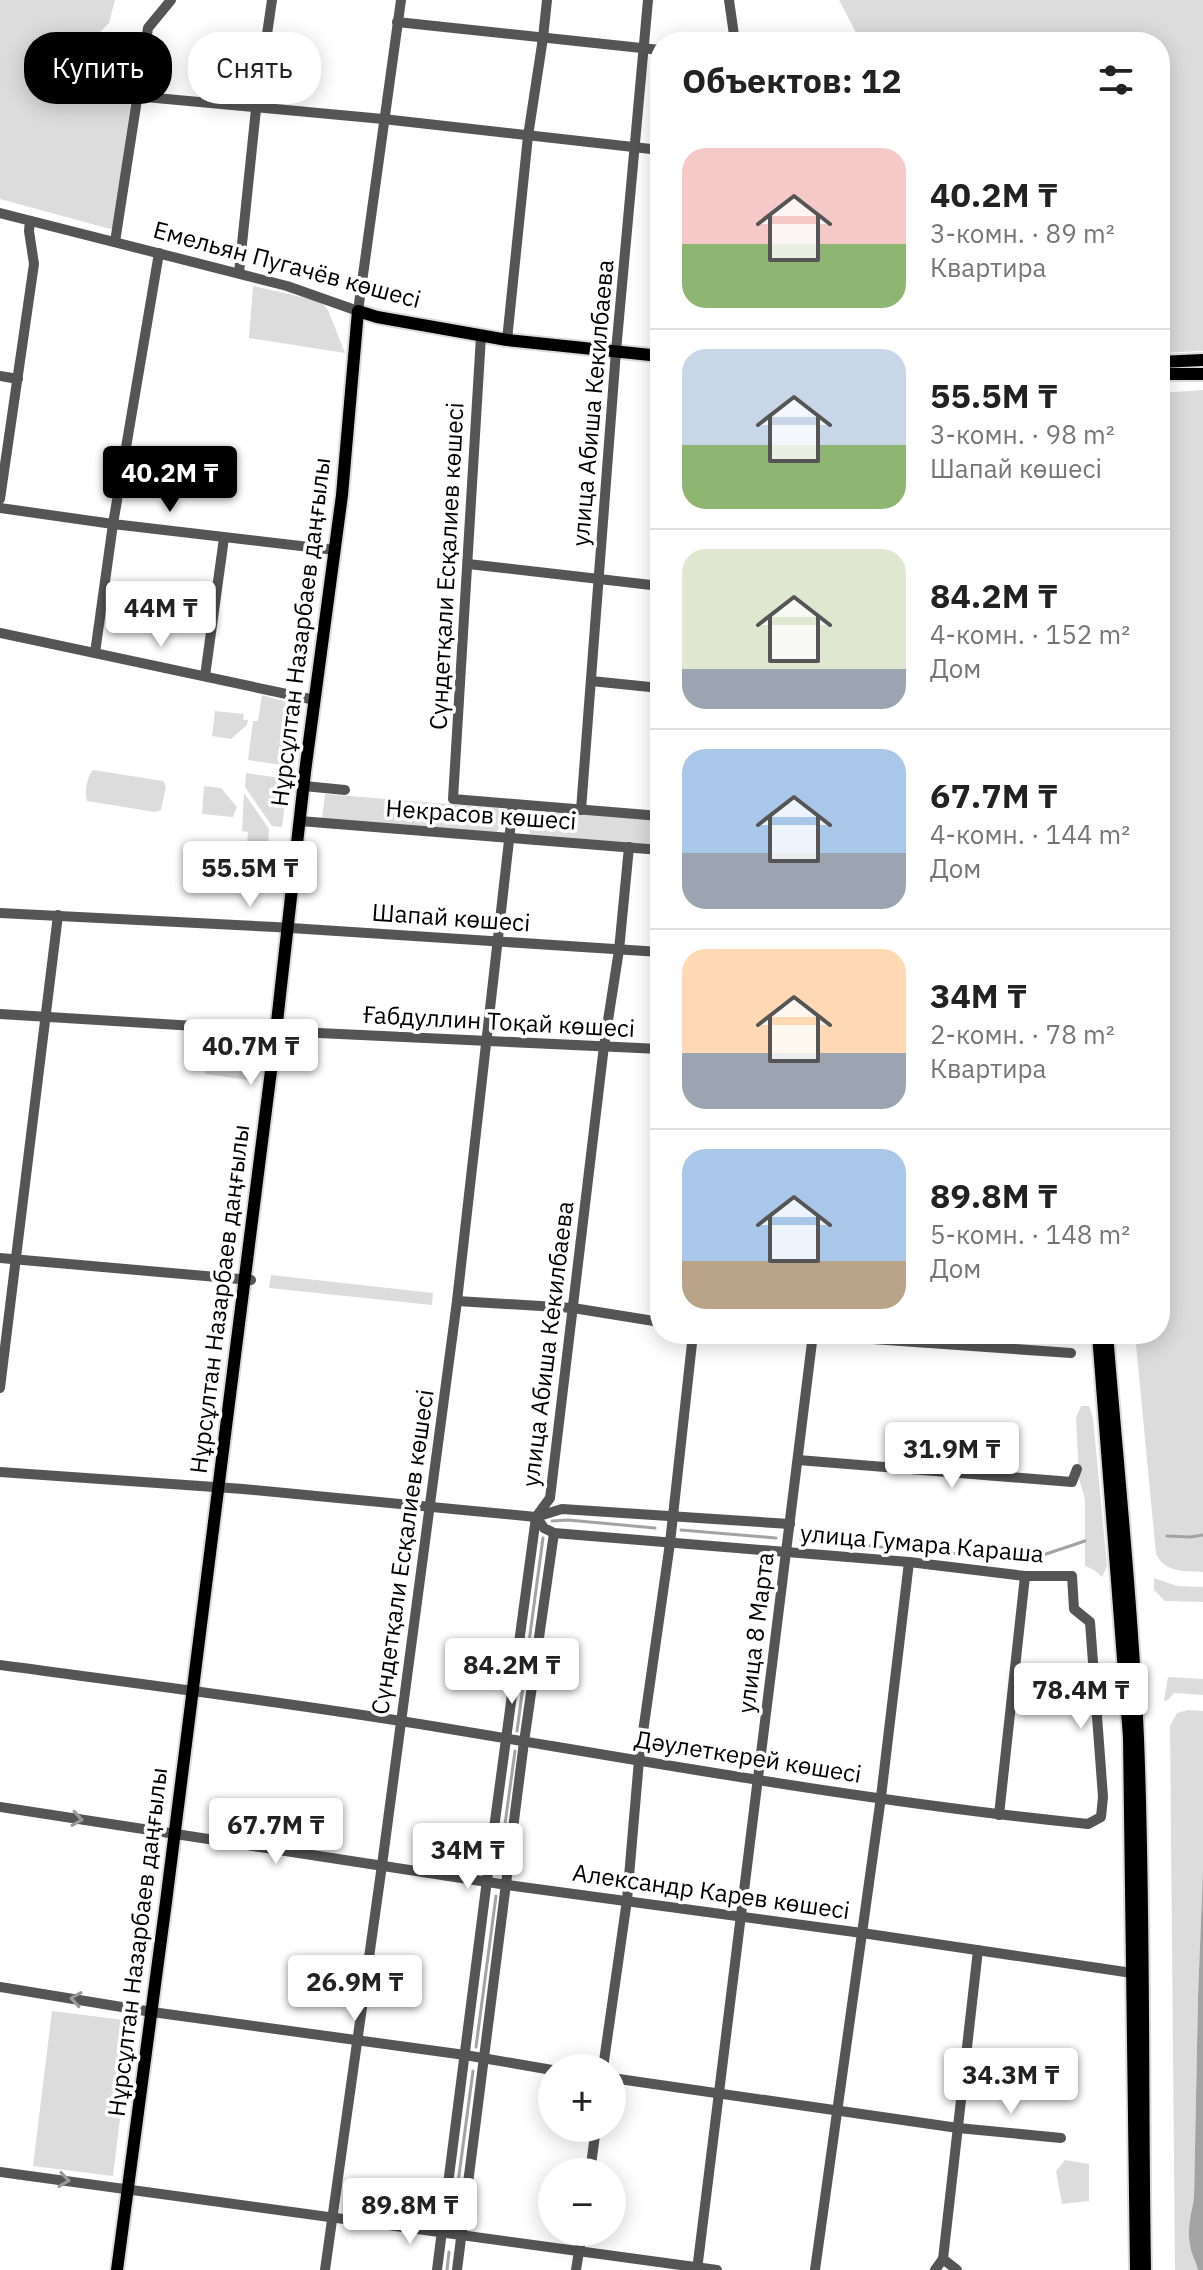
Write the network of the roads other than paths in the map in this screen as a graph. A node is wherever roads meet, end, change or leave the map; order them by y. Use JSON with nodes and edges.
{"nodes":[{"id":1,"x":171,"y":0,"type":"edge"},
{"id":2,"x":272,"y":0,"type":"edge"},
{"id":3,"x":401,"y":0,"type":"edge"},
{"id":4,"x":547,"y":0,"type":"edge"},
{"id":5,"x":648,"y":0,"type":"edge"},
{"id":6,"x":729,"y":0,"type":"edge"},
{"id":7,"x":397,"y":22,"type":"junction"},
{"id":8,"x":147,"y":32,"type":"edge"},
{"id":9,"x":734,"y":32,"type":"edge"},
{"id":10,"x":543,"y":38,"type":"junction"},
{"id":11,"x":645,"y":49,"type":"junction"},
{"id":12,"x":650,"y":49,"type":"edge"},
{"id":13,"x":172,"y":100,"type":"edge"},
{"id":14,"x":135,"y":104,"type":"edge"},
{"id":15,"x":256,"y":109,"type":"junction"},
{"id":16,"x":383,"y":119,"type":"junction"},
{"id":17,"x":528,"y":136,"type":"junction"},
{"id":18,"x":635,"y":147,"type":"junction"},
{"id":19,"x":650,"y":149,"type":"edge"},
{"id":20,"x":0,"y":213,"type":"edge"},
{"id":21,"x":30,"y":221,"type":"junction"},
{"id":22,"x":115,"y":242,"type":"junction"},
{"id":23,"x":159,"y":253,"type":"junction"},
{"id":24,"x":239,"y":273,"type":"junction"},
{"id":25,"x":358,"y":311,"type":"junction"},
{"id":26,"x":481,"y":336,"type":"junction"},
{"id":27,"x":507,"y":340,"type":"junction"},
{"id":28,"x":616,"y":351,"type":"junction"},
{"id":29,"x":650,"y":355,"type":"edge"},
{"id":30,"x":1203,"y":360,"type":"edge"},
{"id":31,"x":1170,"y":364,"type":"edge"},
{"id":32,"x":1170,"y":367,"type":"edge"},
{"id":33,"x":1203,"y":374,"type":"edge"},
{"id":34,"x":0,"y":376,"type":"edge"},
{"id":35,"x":18,"y":379,"type":"junction"},
{"id":36,"x":0,"y":499,"type":"edge"},
{"id":37,"x":0,"y":508,"type":"edge"},
{"id":38,"x":113,"y":524,"type":"junction"},
{"id":39,"x":224,"y":538,"type":"junction"},
{"id":40,"x":335,"y":550,"type":"junction"},
{"id":41,"x":468,"y":564,"type":"junction"},
{"id":42,"x":598,"y":579,"type":"junction"},
{"id":43,"x":650,"y":585,"type":"edge"},
{"id":44,"x":0,"y":633,"type":"edge"},
{"id":45,"x":95,"y":653,"type":"junction"},
{"id":46,"x":205,"y":676,"type":"junction"},
{"id":47,"x":591,"y":681,"type":"junction"},
{"id":48,"x":650,"y":687,"type":"edge"},
{"id":49,"x":315,"y":700,"type":"junction"},
{"id":50,"x":304,"y":786,"type":"junction"},
{"id":51,"x":345,"y":790,"type":"dead end"},
{"id":52,"x":453,"y":799,"type":"joint"},
{"id":53,"x":513,"y":805,"type":"junction"},
{"id":54,"x":581,"y":810,"type":"junction"},
{"id":55,"x":650,"y":815,"type":"edge"},
{"id":56,"x":300,"y":821,"type":"junction"},
{"id":57,"x":509,"y":838,"type":"junction"},
{"id":58,"x":629,"y":847,"type":"junction"},
{"id":59,"x":650,"y":849,"type":"edge"},
{"id":60,"x":0,"y":913,"type":"edge"},
{"id":61,"x":58,"y":915,"type":"junction"},
{"id":62,"x":288,"y":928,"type":"junction"},
{"id":63,"x":498,"y":941,"type":"junction"},
{"id":64,"x":619,"y":950,"type":"junction"},
{"id":65,"x":650,"y":952,"type":"edge"},
{"id":66,"x":0,"y":1014,"type":"edge"},
{"id":67,"x":46,"y":1018,"type":"junction"},
{"id":68,"x":276,"y":1031,"type":"junction"},
{"id":69,"x":487,"y":1042,"type":"junction"},
{"id":70,"x":604,"y":1046,"type":"junction"},
{"id":71,"x":650,"y":1048,"type":"edge"},
{"id":72,"x":0,"y":1258,"type":"edge"},
{"id":73,"x":16,"y":1259,"type":"junction"},
{"id":74,"x":248,"y":1280,"type":"junction"},
{"id":75,"x":457,"y":1301,"type":"junction"},
{"id":76,"x":573,"y":1308,"type":"junction"},
{"id":77,"x":650,"y":1320,"type":"edge"},
{"id":78,"x":692,"y":1344,"type":"edge"},
{"id":79,"x":812,"y":1344,"type":"edge"},
{"id":80,"x":949,"y":1344,"type":"edge"},
{"id":81,"x":1099,"y":1344,"type":"edge"},
{"id":82,"x":1108,"y":1344,"type":"edge"},
{"id":83,"x":1071,"y":1353,"type":"dead end"},
{"id":84,"x":0,"y":1388,"type":"edge"},
{"id":85,"x":798,"y":1460,"type":"junction"},
{"id":86,"x":1077,"y":1469,"type":"dead end"},
{"id":87,"x":0,"y":1472,"type":"edge"},
{"id":88,"x":218,"y":1487,"type":"junction"},
{"id":89,"x":428,"y":1508,"type":"junction"},
{"id":90,"x":673,"y":1516,"type":"junction"},
{"id":91,"x":536,"y":1517,"type":"junction"},
{"id":92,"x":790,"y":1524,"type":"junction"},
{"id":93,"x":554,"y":1533,"type":"junction"},
{"id":94,"x":670,"y":1543,"type":"junction"},
{"id":95,"x":786,"y":1551,"type":"junction"},
{"id":96,"x":909,"y":1562,"type":"junction"},
{"id":97,"x":1025,"y":1576,"type":"junction"},
{"id":98,"x":1072,"y":1576,"type":"joint"},
{"id":99,"x":0,"y":1665,"type":"edge"},
{"id":100,"x":193,"y":1692,"type":"junction"},
{"id":101,"x":400,"y":1721,"type":"junction"},
{"id":102,"x":506,"y":1740,"type":"junction"},
{"id":103,"x":524,"y":1742,"type":"junction"},
{"id":104,"x":639,"y":1760,"type":"junction"},
{"id":105,"x":759,"y":1779,"type":"junction"},
{"id":106,"x":881,"y":1797,"type":"junction"},
{"id":107,"x":0,"y":1807,"type":"edge"},
{"id":108,"x":999,"y":1815,"type":"junction"},
{"id":109,"x":175,"y":1834,"type":"junction"},
{"id":110,"x":382,"y":1865,"type":"junction"},
{"id":111,"x":487,"y":1880,"type":"junction"},
{"id":112,"x":507,"y":1885,"type":"junction"},
{"id":113,"x":627,"y":1900,"type":"junction"},
{"id":114,"x":742,"y":1917,"type":"junction"},
{"id":115,"x":862,"y":1933,"type":"junction"},
{"id":116,"x":978,"y":1950,"type":"junction"},
{"id":117,"x":1137,"y":1973,"type":"junction"},
{"id":118,"x":0,"y":1987,"type":"edge"},
{"id":119,"x":152,"y":2012,"type":"junction"},
{"id":120,"x":358,"y":2041,"type":"junction"},
{"id":121,"x":605,"y":2054,"type":"edge"},
{"id":122,"x":465,"y":2055,"type":"junction"},
{"id":123,"x":484,"y":2060,"type":"junction"},
{"id":124,"x":538,"y":2068,"type":"edge"},
{"id":125,"x":626,"y":2080,"type":"edge"},
{"id":126,"x":720,"y":2092,"type":"junction"},
{"id":127,"x":838,"y":2110,"type":"junction"},
{"id":128,"x":958,"y":2128,"type":"junction"},
{"id":129,"x":1061,"y":2138,"type":"dead end"},
{"id":130,"x":0,"y":2172,"type":"edge"},
{"id":131,"x":127,"y":2189,"type":"junction"},
{"id":132,"x":332,"y":2218,"type":"junction"},
{"id":133,"x":441,"y":2234,"type":"junction"},
{"id":134,"x":461,"y":2236,"type":"junction"},
{"id":135,"x":580,"y":2246,"type":"edge"},
{"id":136,"x":579,"y":2251,"type":"junction"},
{"id":137,"x":943,"y":2259,"type":"junction"},
{"id":138,"x":697,"y":2268,"type":"edge"},
{"id":139,"x":117,"y":2270,"type":"edge"},
{"id":140,"x":325,"y":2270,"type":"edge"},
{"id":141,"x":437,"y":2270,"type":"edge"},
{"id":142,"x":457,"y":2270,"type":"edge"},
{"id":143,"x":576,"y":2270,"type":"edge"},
{"id":144,"x":717,"y":2270,"type":"edge"},
{"id":145,"x":815,"y":2270,"type":"edge"},
{"id":146,"x":935,"y":2270,"type":"edge"},
{"id":147,"x":957,"y":2270,"type":"edge"},
{"id":148,"x":1136,"y":2270,"type":"edge"},
{"id":149,"x":1145,"y":2270,"type":"edge"}],
"edges":[{"from":1,"to":8,"type":"street"},
{"from":2,"to":15,"type":"street"},
{"from":3,"to":7,"type":"street","name":"Нұрсұлтан Назарбаев даңғылы"},
{"from":4,"to":10,"type":"street"},
{"from":5,"to":11,"type":"street","name":"улица Абиша Кекилбаева"},
{"from":6,"to":9,"type":"street"},
{"from":7,"to":10,"type":"street"},
{"from":7,"to":16,"type":"street","name":"Нұрсұлтан Назарбаев даңғылы"},
{"from":10,"to":11,"type":"street"},
{"from":10,"to":17,"type":"street"},
{"from":11,"to":12,"type":"street"},
{"from":11,"to":18,"type":"street","name":"улица Абиша Кекилбаева"},
{"from":13,"to":15,"type":"street"},
{"from":14,"to":22,"type":"street"},
{"from":15,"to":16,"type":"street"},
{"from":15,"to":24,"type":"street"},
{"from":16,"to":17,"type":"street"},
{"from":16,"to":25,"type":"street","name":"Нұрсұлтан Назарбаев даңғылы"},
{"from":17,"to":18,"type":"street"},
{"from":17,"to":27,"type":"street"},
{"from":18,"to":19,"type":"street"},
{"from":18,"to":28,"type":"street","name":"улица Абиша Кекилбаева"},
{"from":20,"to":21,"type":"street","name":"Емельян Пугачёв көшесі"},
{"from":21,"to":22,"type":"street","name":"Емельян Пугачёв көшесі"},
{"from":21,"to":35,"type":"street"},
{"from":22,"to":23,"type":"street","name":"Емельян Пугачёв көшесі"},
{"from":23,"to":24,"type":"street","name":"Емельян Пугачёв көшесі"},
{"from":23,"to":38,"type":"street"},
{"from":24,"to":25,"type":"street","name":"Емельян Пугачёв көшесі"},
{"from":25,"to":26,"type":"main road","name":"Емельян Пугачёв көшесі"},
{"from":25,"to":40,"type":"main road","name":"Нұрсұлтан Назарбаев даңғылы"},
{"from":26,"to":27,"type":"main road","name":"Емельян Пугачёв көшесі"},
{"from":26,"to":41,"type":"street","name":"Сүндетқали Есқалиев көшесі"},
{"from":27,"to":28,"type":"main road","name":"Емельян Пугачёв көшесі"},
{"from":28,"to":29,"type":"main road","name":"Емельян Пугачёв көшесі"},
{"from":28,"to":42,"type":"street","name":"улица Абиша Кекилбаева"},
{"from":30,"to":31,"type":"main road"},
{"from":32,"to":33,"type":"main road"},
{"from":34,"to":35,"type":"street"},
{"from":35,"to":36,"type":"street"},
{"from":37,"to":38,"type":"street"},
{"from":38,"to":39,"type":"street"},
{"from":38,"to":45,"type":"street"},
{"from":39,"to":40,"type":"street"},
{"from":39,"to":46,"type":"street"},
{"from":40,"to":49,"type":"main road","name":"Нұрсұлтан Назарбаев даңғылы"},
{"from":41,"to":42,"type":"street"},
{"from":41,"to":52,"type":"street","name":"Сүндетқали Есқалиев көшесі"},
{"from":42,"to":43,"type":"street"},
{"from":42,"to":47,"type":"street","name":"улица Абиша Кекилбаева"},
{"from":44,"to":45,"type":"street"},
{"from":45,"to":46,"type":"street"},
{"from":46,"to":49,"type":"street"},
{"from":47,"to":48,"type":"street"},
{"from":47,"to":54,"type":"street","name":"улица Абиша Кекилбаева"},
{"from":49,"to":50,"type":"main road","name":"Нұрсұлтан Назарбаев даңғылы"},
{"from":50,"to":51,"type":"street"},
{"from":50,"to":56,"type":"main road","name":"Нұрсұлтан Назарбаев даңғылы"},
{"from":52,"to":53,"type":"street","name":"Некрасов көшесі"},
{"from":53,"to":54,"type":"street","name":"Некрасов көшесі"},
{"from":53,"to":57,"type":"street","name":"Сүндетқали Есқалиев көшесі"},
{"from":54,"to":55,"type":"street","name":"Некрасов көшесі"},
{"from":56,"to":57,"type":"street","name":"Некрасов көшесі"},
{"from":56,"to":62,"type":"main road","name":"Нұрсұлтан Назарбаев даңғылы"},
{"from":57,"to":58,"type":"street","name":"Некрасов көшесі"},
{"from":57,"to":63,"type":"street","name":"Сүндетқали Есқалиев көшесі"},
{"from":58,"to":59,"type":"street","name":"Некрасов көшесі"},
{"from":58,"to":64,"type":"street","name":"улица Абиша Кекилбаева"},
{"from":60,"to":61,"type":"street","name":"Шапай көшесі"},
{"from":61,"to":62,"type":"street","name":"Шапай көшесі"},
{"from":61,"to":67,"type":"street"},
{"from":62,"to":63,"type":"street","name":"Шапай көшесі"},
{"from":62,"to":68,"type":"main road","name":"Нұрсұлтан Назарбаев даңғылы"},
{"from":63,"to":64,"type":"street","name":"Шапай көшесі"},
{"from":63,"to":69,"type":"street","name":"Сүндетқали Есқалиев көшесі"},
{"from":64,"to":65,"type":"street","name":"Шапай көшесі"},
{"from":64,"to":70,"type":"street","name":"улица Абиша Кекилбаева"},
{"from":66,"to":67,"type":"street","name":"Ғабдуллин Тоқай көшесі"},
{"from":67,"to":68,"type":"street","name":"Ғабдуллин Тоқай көшесі"},
{"from":67,"to":73,"type":"street"},
{"from":68,"to":69,"type":"street","name":"Ғабдуллин Тоқай көшесі"},
{"from":68,"to":74,"type":"main road","name":"Нұрсұлтан Назарбаев даңғылы"},
{"from":69,"to":70,"type":"street","name":"Ғабдуллин Тоқай көшесі"},
{"from":69,"to":75,"type":"street","name":"Сүндетқали Есқалиев көшесі"},
{"from":70,"to":71,"type":"street","name":"Ғабдуллин Тоқай көшесі"},
{"from":70,"to":76,"type":"street","name":"улица Абиша Кекилбаева"},
{"from":72,"to":73,"type":"street"},
{"from":73,"to":74,"type":"street"},
{"from":73,"to":84,"type":"street"},
{"from":74,"to":88,"type":"main road","name":"Нұрсұлтан Назарбаев даңғылы"},
{"from":75,"to":76,"type":"street"},
{"from":75,"to":89,"type":"street","name":"Сүндетқали Есқалиев көшесі"},
{"from":76,"to":77,"type":"street"},
{"from":76,"to":91,"type":"street","name":"улица Абиша Кекилбаева"},
{"from":78,"to":90,"type":"street"},
{"from":79,"to":85,"type":"street","name":"улица 8 Марта"},
{"from":80,"to":83,"type":"street"},
{"from":81,"to":117,"type":"main road"},
{"from":82,"to":117,"type":"main road"},
{"from":85,"to":86,"type":"street"},
{"from":85,"to":92,"type":"street","name":"улица 8 Марта"},
{"from":87,"to":88,"type":"street","name":"улица Гумара Караша"},
{"from":88,"to":89,"type":"street","name":"улица Гумара Караша"},
{"from":88,"to":100,"type":"main road","name":"Нұрсұлтан Назарбаев даңғылы"},
{"from":89,"to":91,"type":"street","name":"улица Гумара Караша"},
{"from":89,"to":101,"type":"street","name":"Сүндетқали Есқалиев көшесі"},
{"from":90,"to":91,"type":"street","name":"улица Гумара Караша"},
{"from":90,"to":92,"type":"street","name":"улица Гумара Караша"},
{"from":90,"to":94,"type":"street"},
{"from":91,"to":93,"type":"street"},
{"from":91,"to":102,"type":"street","name":"улица Абиша Кекилбаева"},
{"from":92,"to":95,"type":"street","name":"улица 8 Марта"},
{"from":93,"to":94,"type":"street","name":"улица Гумара Караша"},
{"from":93,"to":103,"type":"street"},
{"from":94,"to":95,"type":"street","name":"улица Гумара Караша"},
{"from":94,"to":104,"type":"street"},
{"from":95,"to":96,"type":"street","name":"улица Гумара Караша"},
{"from":95,"to":105,"type":"street","name":"улица 8 Марта"},
{"from":96,"to":97,"type":"street","name":"улица Гумара Караша"},
{"from":96,"to":106,"type":"street"},
{"from":97,"to":98,"type":"street","name":"улица Гумара Караша"},
{"from":97,"to":108,"type":"street"},
{"from":98,"to":108,"type":"street","name":"Дәулеткерей көшесі"},
{"from":99,"to":100,"type":"street","name":"Дәулеткерей көшесі"},
{"from":100,"to":101,"type":"street","name":"Дәулеткерей көшесі"},
{"from":100,"to":109,"type":"main road","name":"Нұрсұлтан Назарбаев даңғылы"},
{"from":101,"to":102,"type":"street","name":"Дәулеткерей көшесі"},
{"from":101,"to":110,"type":"street","name":"Сүндетқали Есқалиев көшесі"},
{"from":102,"to":103,"type":"street","name":"Дәулеткерей көшесі"},
{"from":102,"to":111,"type":"street","name":"улица Абиша Кекилбаева"},
{"from":103,"to":104,"type":"street","name":"Дәулеткерей көшесі"},
{"from":103,"to":112,"type":"street"},
{"from":104,"to":105,"type":"street","name":"Дәулеткерей көшесі"},
{"from":104,"to":113,"type":"street"},
{"from":105,"to":106,"type":"street","name":"Дәулеткерей көшесі"},
{"from":105,"to":114,"type":"street","name":"улица 8 Марта"},
{"from":106,"to":108,"type":"street","name":"Дәулеткерей көшесі"},
{"from":106,"to":115,"type":"street"},
{"from":107,"to":109,"type":"street","name":"Александр Карев көшесі","one_way":true},
{"from":109,"to":110,"type":"street","name":"Александр Карев көшесі"},
{"from":109,"to":119,"type":"main road","name":"Нұрсұлтан Назарбаев даңғылы"},
{"from":110,"to":111,"type":"street","name":"Александр Карев көшесі"},
{"from":110,"to":120,"type":"street","name":"Сүндетқали Есқалиев көшесі"},
{"from":111,"to":112,"type":"street","name":"Александр Карев көшесі"},
{"from":111,"to":122,"type":"street","name":"улица Абиша Кекилбаева"},
{"from":112,"to":113,"type":"street","name":"Александр Карев көшесі"},
{"from":112,"to":123,"type":"street"},
{"from":113,"to":114,"type":"street","name":"Александр Карев көшесі"},
{"from":113,"to":121,"type":"street"},
{"from":114,"to":115,"type":"street","name":"Александр Карев көшесі"},
{"from":114,"to":126,"type":"street","name":"улица 8 Марта"},
{"from":115,"to":116,"type":"street","name":"Александр Карев көшесі"},
{"from":115,"to":127,"type":"street"},
{"from":116,"to":117,"type":"street","name":"Александр Карев көшесі"},
{"from":116,"to":128,"type":"street"},
{"from":117,"to":148,"type":"main road"},
{"from":117,"to":149,"type":"main road"},
{"from":119,"to":118,"type":"street","one_way":true},
{"from":119,"to":120,"type":"street"},
{"from":119,"to":131,"type":"main road","name":"Нұрсұлтан Назарбаев даңғылы"},
{"from":120,"to":122,"type":"street"},
{"from":120,"to":132,"type":"street","name":"Сүндетқали Есқалиев көшесі"},
{"from":122,"to":123,"type":"street"},
{"from":122,"to":133,"type":"street","name":"улица Абиша Кекилбаева"},
{"from":123,"to":124,"type":"street"},
{"from":123,"to":134,"type":"street"},
{"from":125,"to":126,"type":"street"},
{"from":126,"to":127,"type":"street"},
{"from":126,"to":138,"type":"street","name":"улица 8 Марта"},
{"from":127,"to":128,"type":"street"},
{"from":127,"to":145,"type":"street"},
{"from":128,"to":129,"type":"street"},
{"from":128,"to":137,"type":"street"},
{"from":130,"to":131,"type":"street","one_way":true},
{"from":131,"to":132,"type":"street"},
{"from":131,"to":139,"type":"main road","name":"Нұрсұлтан Назарбаев даңғылы"},
{"from":132,"to":133,"type":"street"},
{"from":132,"to":140,"type":"street","name":"Сүндетқали Есқалиев көшесі"},
{"from":133,"to":134,"type":"street"},
{"from":133,"to":141,"type":"street","name":"улица Абиша Кекилбаева"},
{"from":134,"to":136,"type":"street"},
{"from":134,"to":142,"type":"street"},
{"from":135,"to":136,"type":"street"},
{"from":136,"to":138,"type":"street"},
{"from":136,"to":143,"type":"street"},
{"from":137,"to":146,"type":"street"},
{"from":137,"to":147,"type":"street"},
{"from":138,"to":144,"type":"street"}]}
